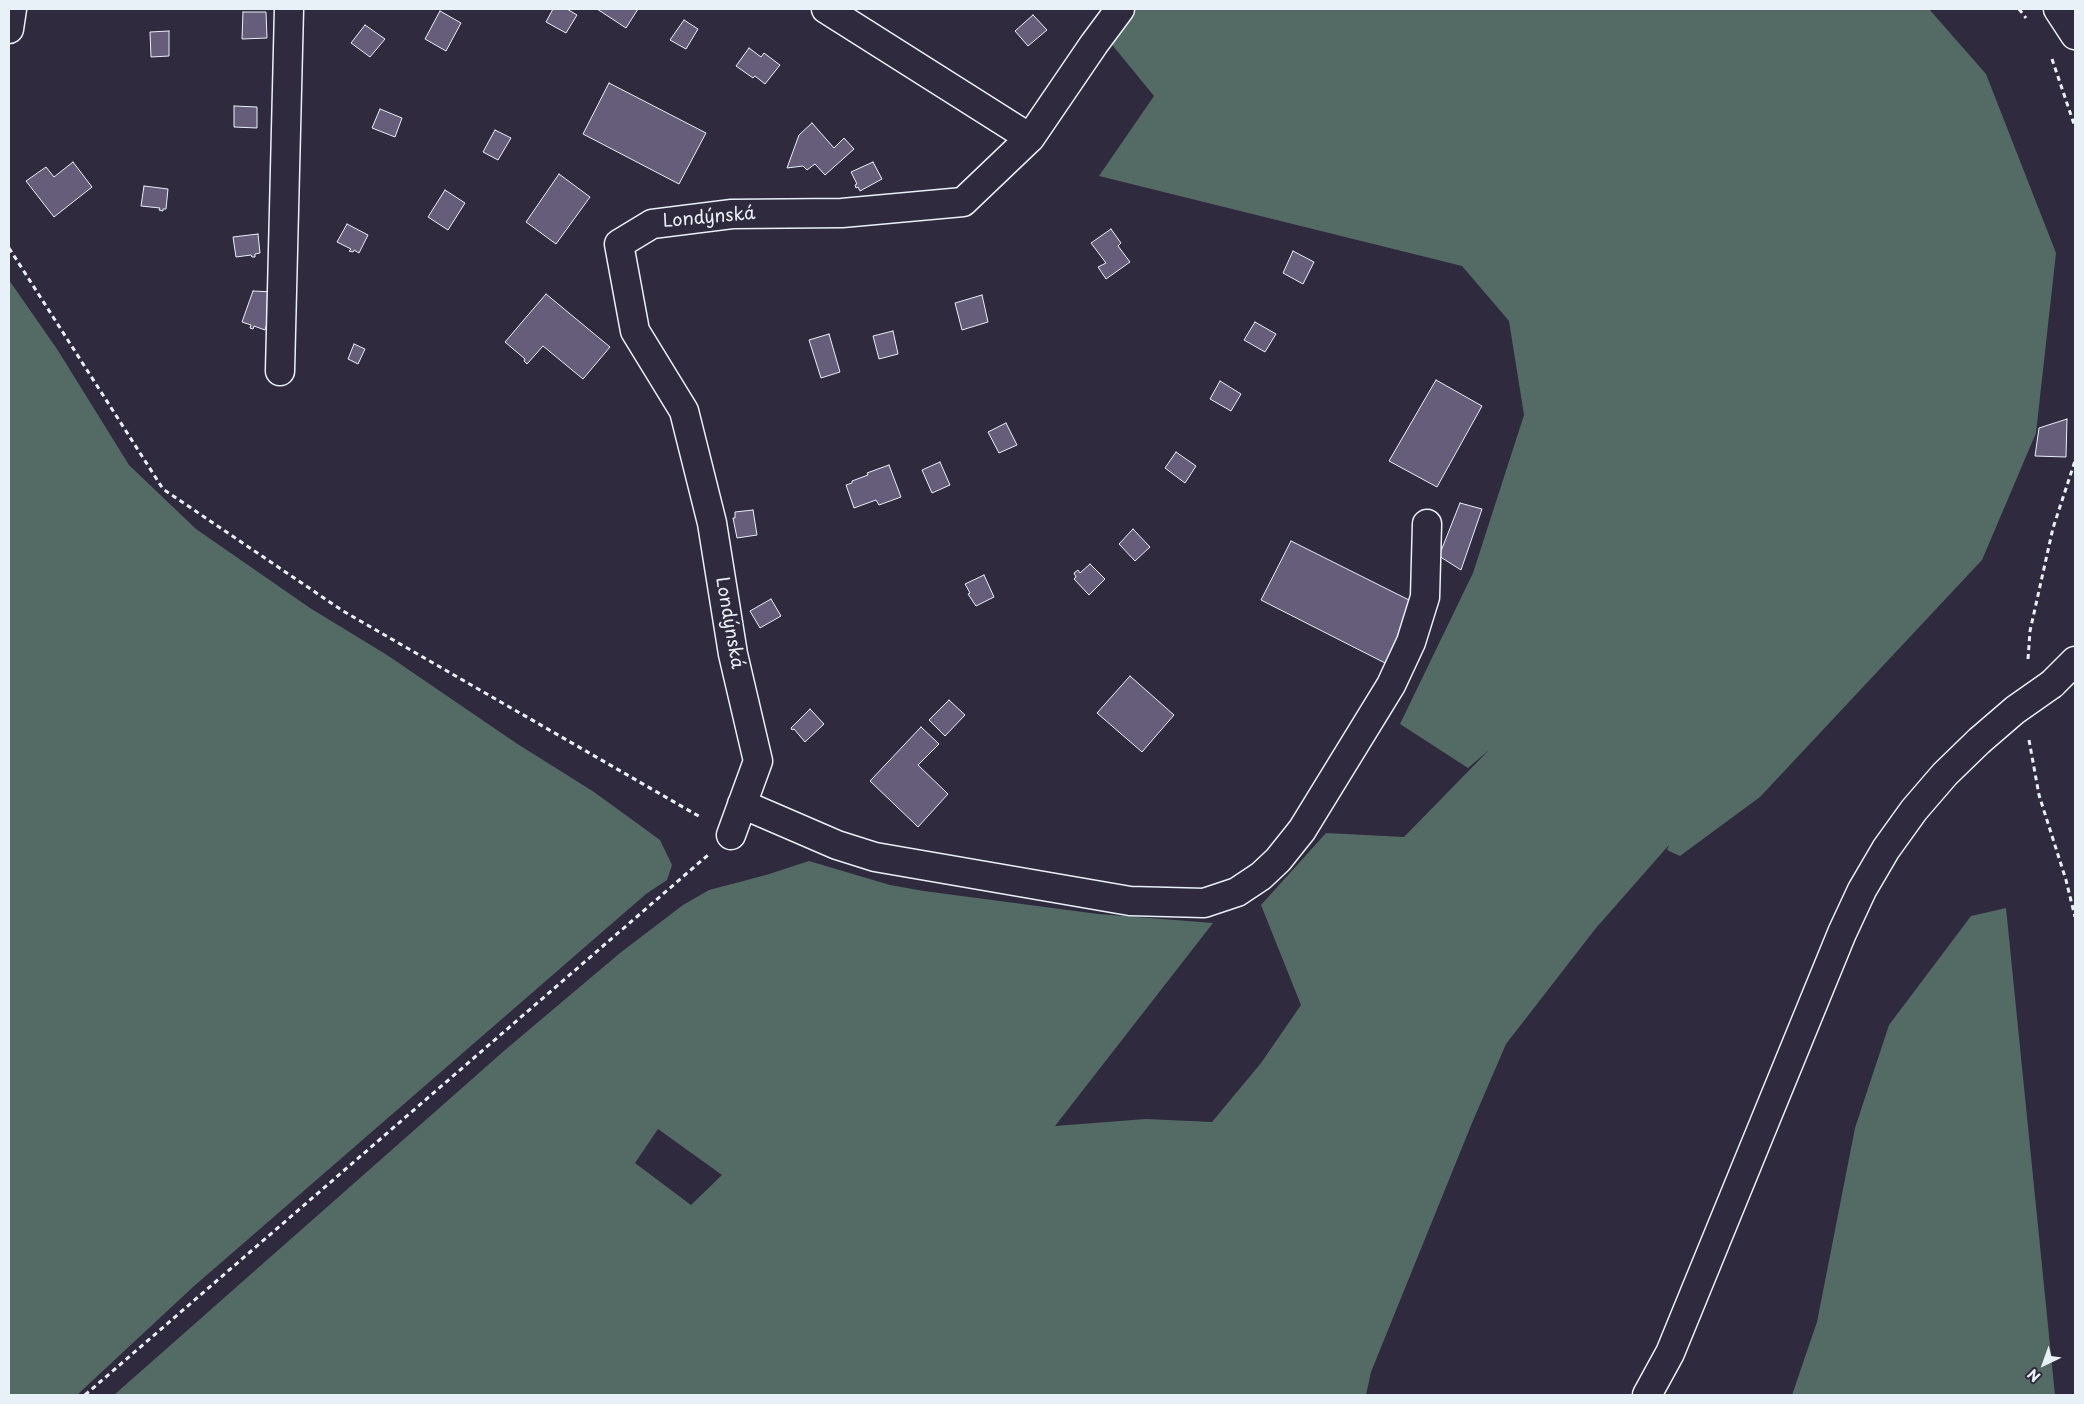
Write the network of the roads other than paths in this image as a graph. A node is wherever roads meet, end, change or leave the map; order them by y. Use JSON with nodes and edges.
{"nodes":[{"id":1,"x":12,"y":9,"type":"edge"},
{"id":2,"x":289,"y":9,"type":"edge"},
{"id":3,"x":826,"y":9,"type":"edge"},
{"id":4,"x":1120,"y":9,"type":"edge"},
{"id":5,"x":2058,"y":9,"type":"edge"},
{"id":6,"x":9,"y":29,"type":"edge"},
{"id":7,"x":2075,"y":35,"type":"edge"},
{"id":8,"x":1030,"y":138,"type":"junction"},
{"id":9,"x":280,"y":371,"type":"dead end"},
{"id":10,"x":1427,"y":524,"type":"dead end"},
{"id":11,"x":2075,"y":661,"type":"edge"},
{"id":12,"x":2064,"y":682,"type":"edge"},
{"id":13,"x":742,"y":804,"type":"junction"},
{"id":14,"x":731,"y":835,"type":"road end"},
{"id":15,"x":1647,"y":1395,"type":"edge"}],
"edges":[{"from":1,"to":6,"type":"street"},
{"from":2,"to":9,"type":"street"},
{"from":3,"to":8,"type":"street"},
{"from":4,"to":8,"type":"street","name":"Londýnská"},
{"from":5,"to":7,"type":"street"},
{"from":8,"to":13,"type":"street","name":"Londýnská"},
{"from":10,"to":13,"type":"street"},
{"from":11,"to":12,"type":"street"},
{"from":12,"to":15,"type":"street","bridge":true},
{"from":13,"to":14,"type":"street","name":"Londýnská"}]}
